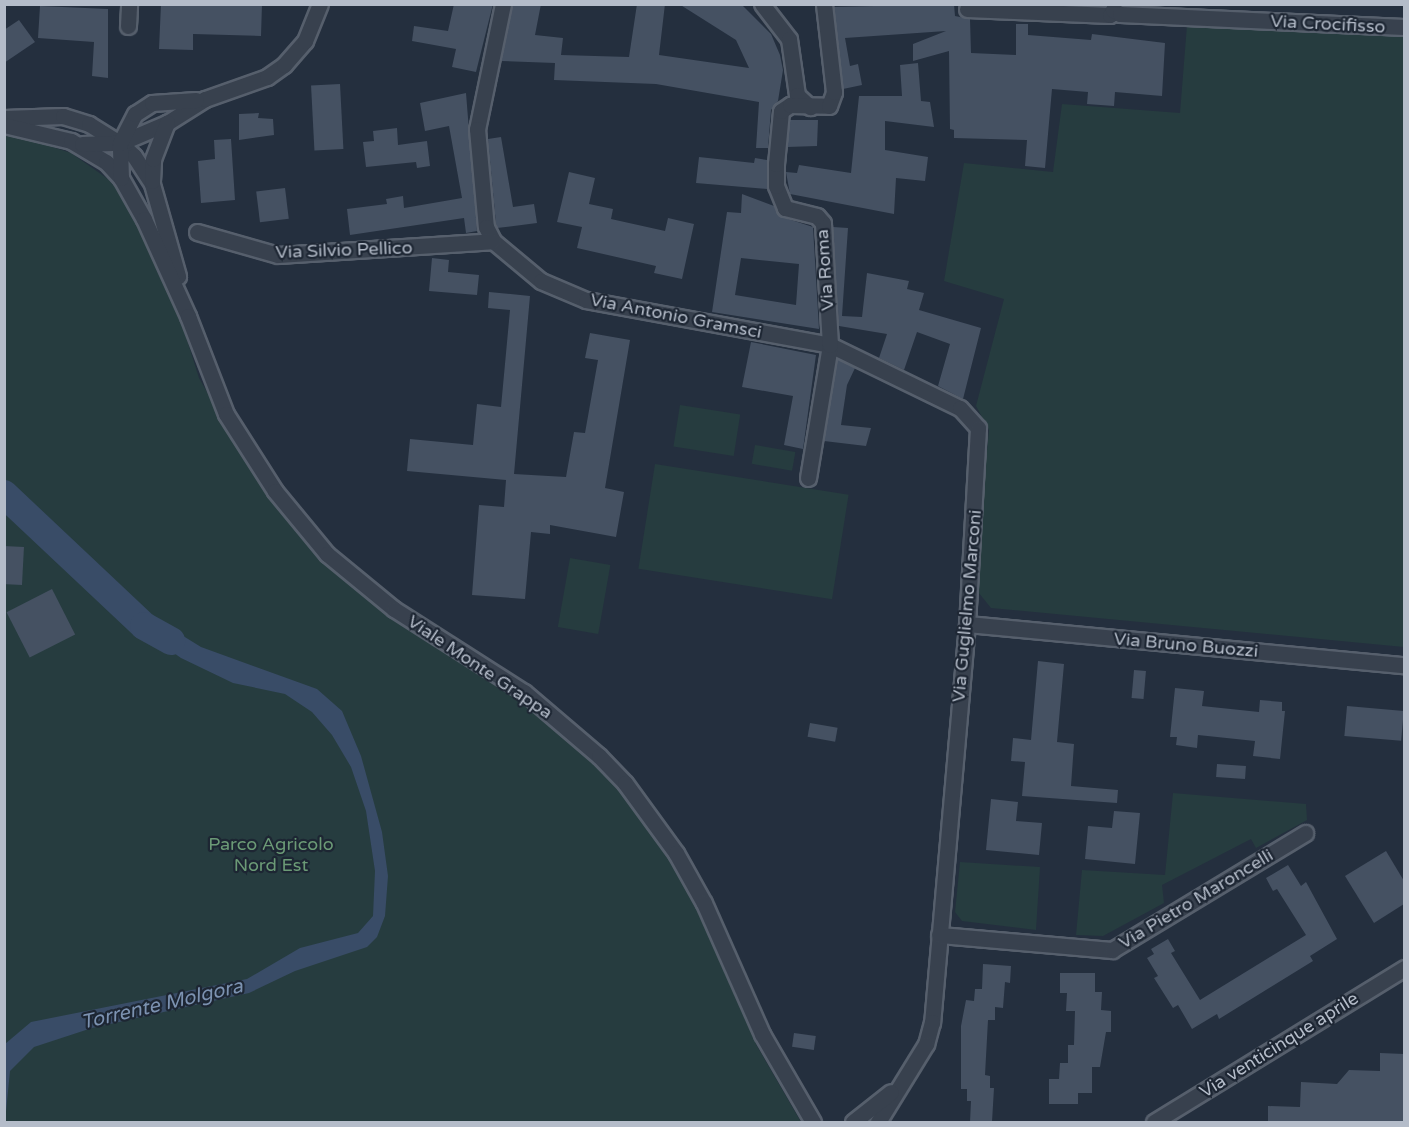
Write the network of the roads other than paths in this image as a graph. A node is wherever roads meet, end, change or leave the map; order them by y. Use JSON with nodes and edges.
{"nodes":[{"id":1,"x":129,"y":4,"type":"edge"},
{"id":2,"x":320,"y":4,"type":"edge"},
{"id":3,"x":503,"y":4,"type":"edge"},
{"id":4,"x":762,"y":4,"type":"edge"},
{"id":5,"x":824,"y":4,"type":"edge"},
{"id":6,"x":1113,"y":8,"type":"edge"},
{"id":7,"x":968,"y":9,"type":"dead end"},
{"id":8,"x":128,"y":26,"type":"dead end"},
{"id":9,"x":1404,"y":27,"type":"edge"},
{"id":10,"x":205,"y":99,"type":"junction"},
{"id":11,"x":810,"y":107,"type":"junction"},
{"id":12,"x":4,"y":118,"type":"edge"},
{"id":13,"x":167,"y":123,"type":"junction"},
{"id":14,"x":4,"y":125,"type":"edge"},
{"id":15,"x":71,"y":141,"type":"junction"},
{"id":16,"x":120,"y":143,"type":"junction"},
{"id":17,"x":121,"y":178,"type":"junction"},
{"id":18,"x":152,"y":184,"type":"junction"},
{"id":19,"x":198,"y":232,"type":"dead end"},
{"id":20,"x":493,"y":241,"type":"junction"},
{"id":21,"x":188,"y":316,"type":"junction"},
{"id":22,"x":830,"y":345,"type":"junction"},
{"id":23,"x":808,"y":478,"type":"dead end"},
{"id":24,"x":967,"y":624,"type":"junction"},
{"id":25,"x":1404,"y":665,"type":"edge"},
{"id":26,"x":1305,"y":833,"type":"dead end"},
{"id":27,"x":939,"y":934,"type":"junction"},
{"id":28,"x":1404,"y":968,"type":"edge"},
{"id":29,"x":902,"y":1082,"type":"junction"},
{"id":30,"x":813,"y":1122,"type":"edge"},
{"id":31,"x":854,"y":1122,"type":"edge"},
{"id":32,"x":878,"y":1122,"type":"edge"},
{"id":33,"x":1154,"y":1122,"type":"edge"}],
"edges":[{"from":1,"to":8,"type":"street"},
{"from":2,"to":10,"type":"street"},
{"from":3,"to":20,"type":"street"},
{"from":4,"to":11,"type":"street"},
{"from":5,"to":11,"type":"street"},
{"from":6,"to":7,"type":"street","name":"Via Crocifisso"},
{"from":6,"to":9,"type":"street","name":"Via Crocifisso"},
{"from":10,"to":13,"type":"street"},
{"from":10,"to":16,"type":"street"},
{"from":11,"to":22,"type":"street","name":"Via Roma"},
{"from":12,"to":16,"type":"street"},
{"from":13,"to":16,"type":"street"},
{"from":13,"to":18,"type":"street"},
{"from":14,"to":15,"type":"street"},
{"from":15,"to":16,"type":"street"},
{"from":15,"to":17,"type":"street"},
{"from":16,"to":17,"type":"street"},
{"from":16,"to":18,"type":"street"},
{"from":17,"to":21,"type":"street"},
{"from":18,"to":21,"type":"street"},
{"from":19,"to":20,"type":"street","name":"Via Silvio Pellico"},
{"from":20,"to":22,"type":"street","name":"Via Antonio Gramsci"},
{"from":21,"to":30,"type":"street","name":"Viale Monte Grappa"},
{"from":22,"to":23,"type":"street"},
{"from":22,"to":24,"type":"street","name":"Via Guglielmo Marconi"},
{"from":24,"to":25,"type":"street","name":"Via Bruno Buozzi"},
{"from":24,"to":27,"type":"street","name":"Via Guglielmo Marconi"},
{"from":26,"to":27,"type":"street","name":"Via Pietro Maroncelli"},
{"from":27,"to":29,"type":"street","name":"Via Guglielmo Marconi"},
{"from":28,"to":33,"type":"street","name":"Via venticinque aprile"},
{"from":29,"to":31,"type":"street","name":"Via Guglielmo Marconi"},
{"from":29,"to":32,"type":"street","name":"Via Guglielmo Marconi"}]}
